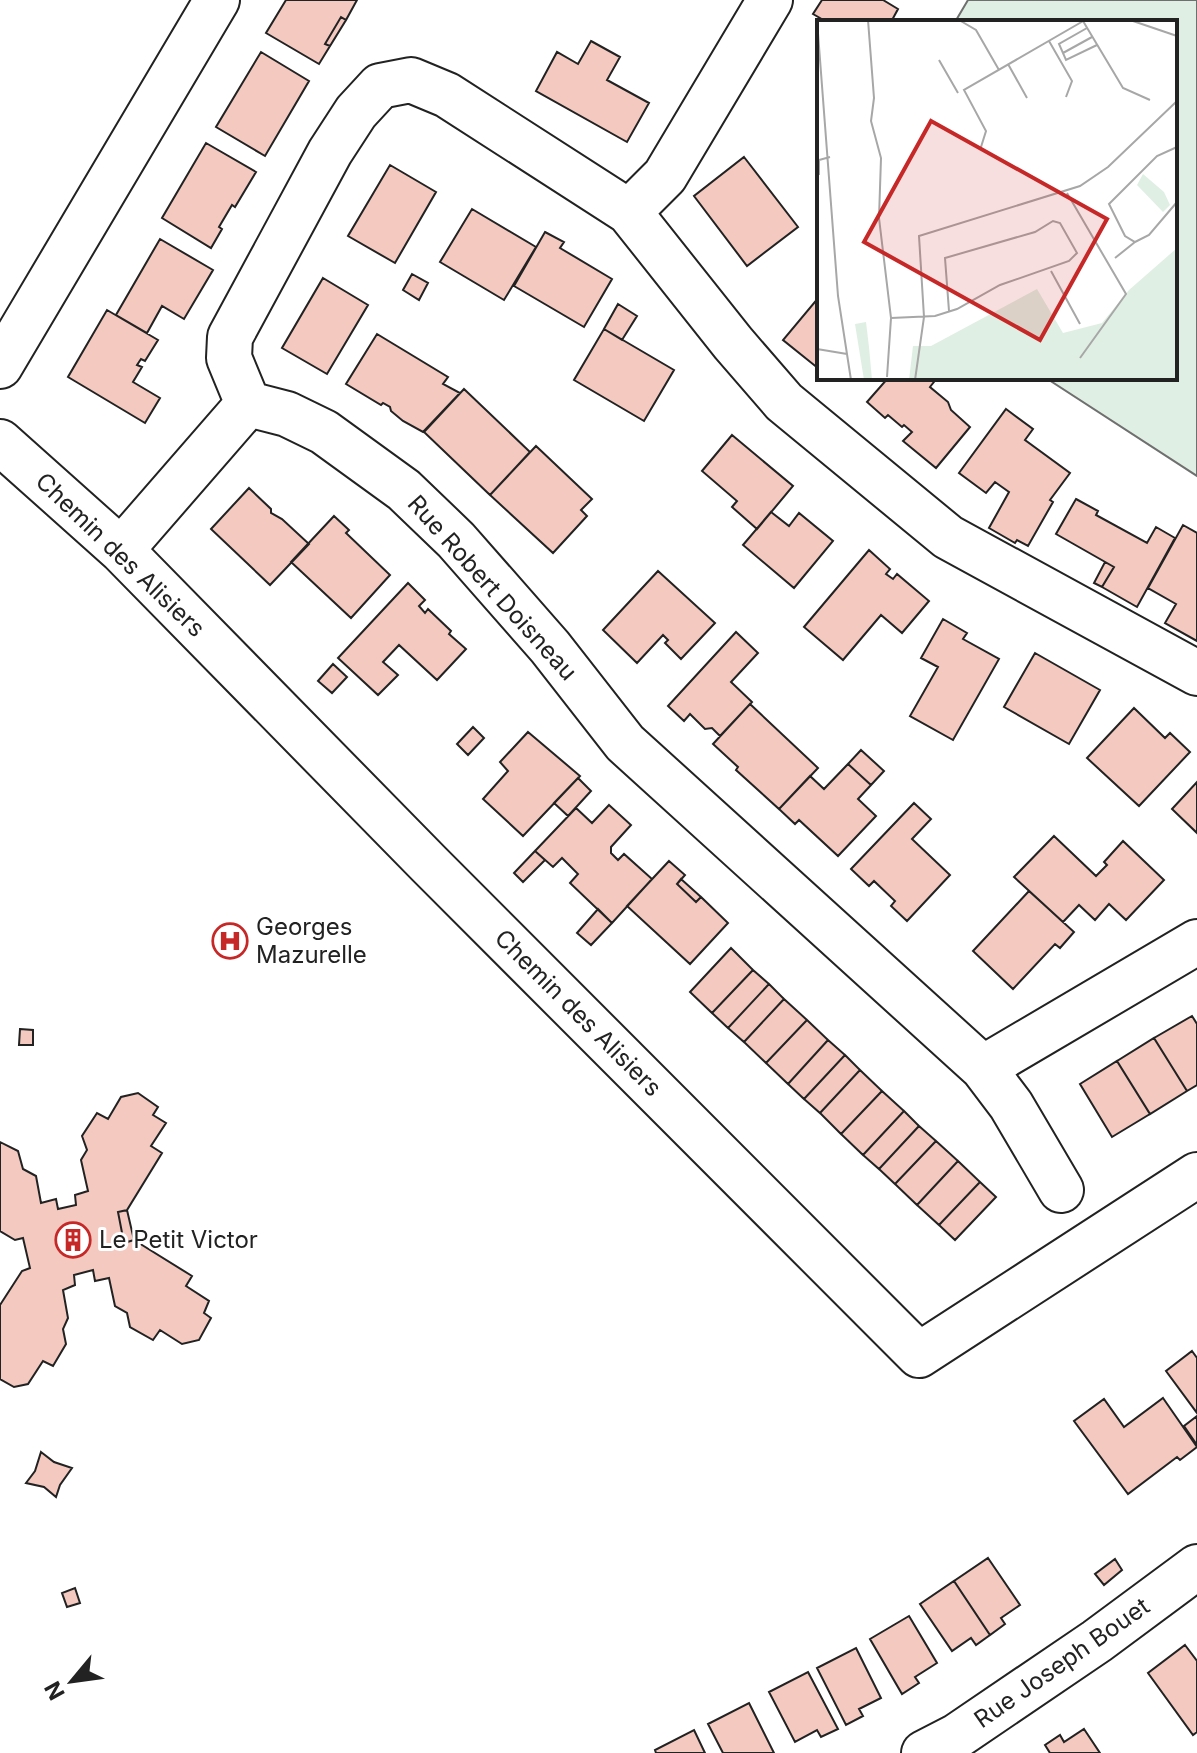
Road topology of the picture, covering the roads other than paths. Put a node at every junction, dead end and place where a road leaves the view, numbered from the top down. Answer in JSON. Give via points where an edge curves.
{"nodes":[{"id":1,"x":217,"y":0,"type":"edge"},
{"id":2,"x":770,"y":0,"type":"edge"},
{"id":3,"x":629,"y":212,"type":"junction"},
{"id":4,"x":0,"y":366,"type":"edge"},
{"id":5,"x":248,"y":404,"type":"junction"},
{"id":6,"x":0,"y":442,"type":"edge"},
{"id":7,"x":121,"y":550,"type":"junction"},
{"id":8,"x":1197,"y":673,"type":"edge"},
{"id":9,"x":1197,"y":942,"type":"edge"},
{"id":10,"x":983,"y":1068,"type":"junction"},
{"id":11,"x":1197,"y":1175,"type":"edge"},
{"id":12,"x":1061,"y":1190,"type":"dead end"},
{"id":13,"x":1197,"y":1567,"type":"edge"},
{"id":14,"x":924,"y":1753,"type":"edge"}],
"edges":[{"from":1,"to":4,"type":"street"},
{"from":2,"to":3,"type":"street","via":[[665,176]]},
{"from":3,"to":5,"type":"street","via":[[447,95],[411,80],[380,86],[330,152],[230,337],[229,358]]},
{"from":3,"to":8,"type":"street","via":[[784,402],[948,537]]},
{"from":5,"to":7,"type":"street"},
{"from":5,"to":10,"type":"street","name":"Rue Robert Doisneau","via":[[287,414],[324,432],[404,490],[456,540],[550,647],[625,743]]},
{"from":6,"to":7,"type":"street","name":"Chemin des Alisiers"},
{"from":7,"to":11,"type":"street","name":"Chemin des Alisiers","via":[[919,1355]]},
{"from":9,"to":10,"type":"street"},
{"from":10,"to":12,"type":"street","name":"Rue Robert Doisneau"},
{"from":13,"to":14,"type":"street","name":"Rue Joseph Bouet","via":[[1097,1641]]}]}
